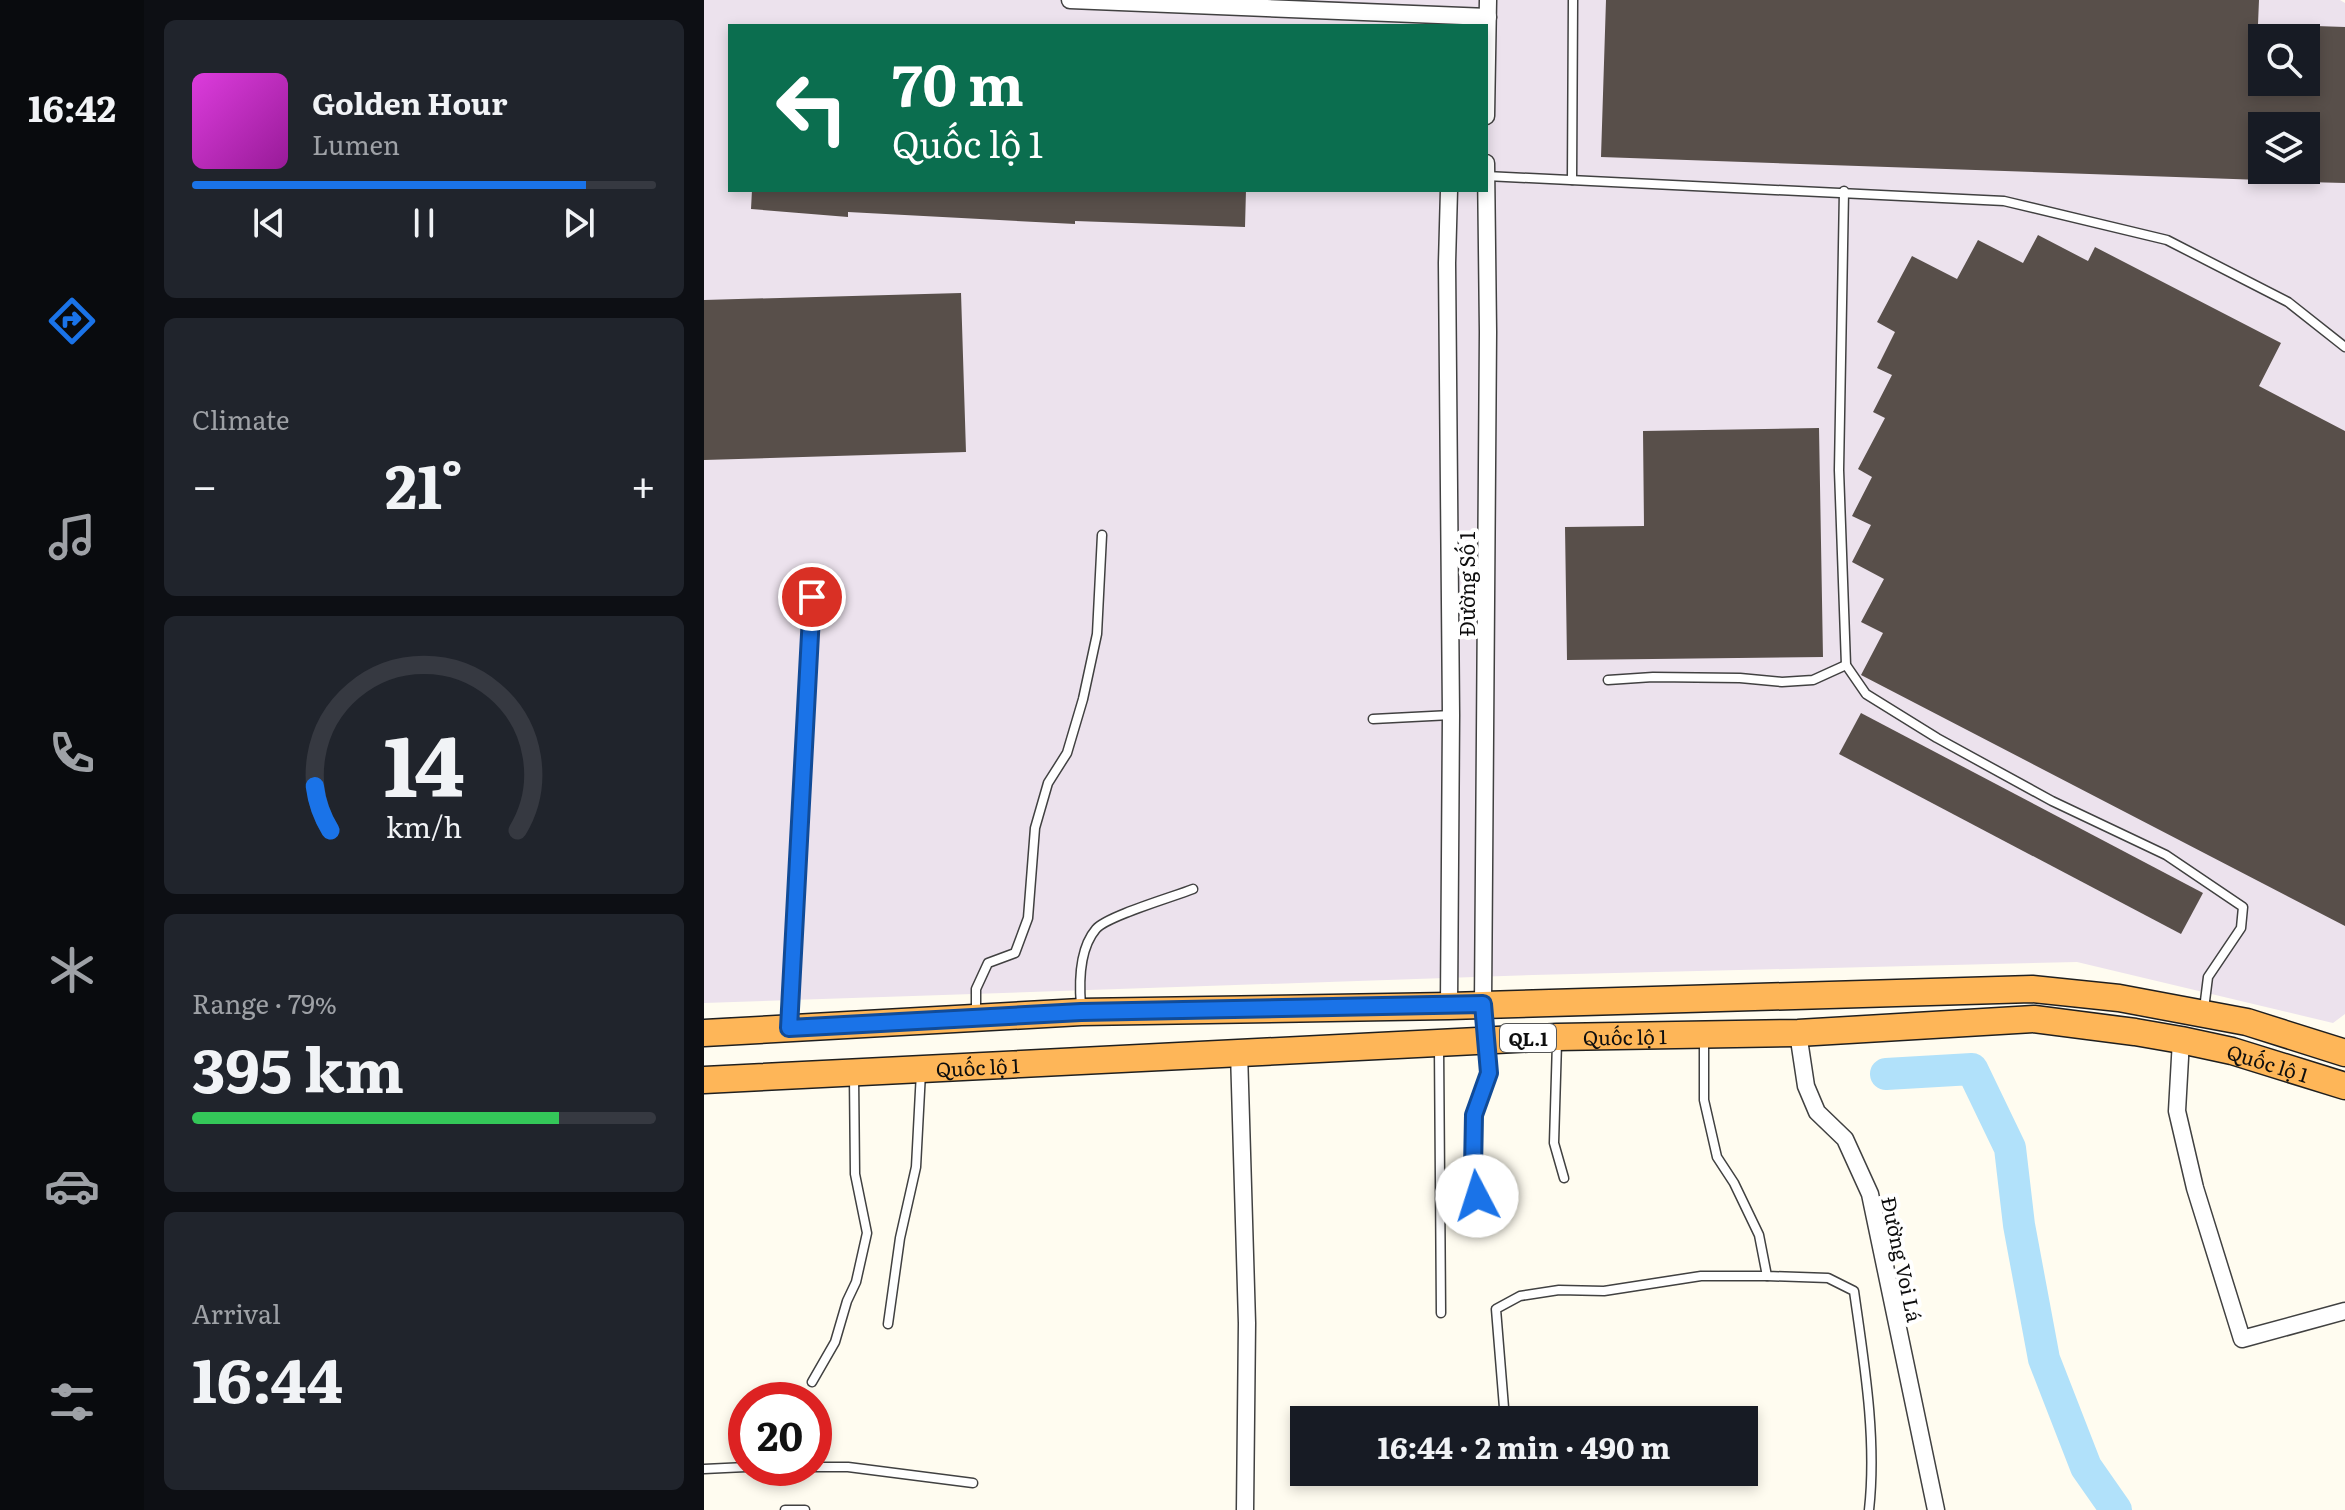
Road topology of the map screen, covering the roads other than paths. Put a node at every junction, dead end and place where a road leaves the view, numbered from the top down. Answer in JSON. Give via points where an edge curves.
{"nodes":[{"id":1,"x":1070,"y":0,"type":"edge"},
{"id":2,"x":1573,"y":0,"type":"edge"},
{"id":3,"x":1488,"y":8,"type":"edge"},
{"id":4,"x":1453,"y":14,"type":"edge"},
{"id":5,"x":1488,"y":176,"type":"edge"},
{"id":6,"x":1572,"y":180,"type":"junction"},
{"id":7,"x":1844,"y":191,"type":"junction"},
{"id":8,"x":1449,"y":192,"type":"edge"},
{"id":9,"x":1486,"y":192,"type":"edge"},
{"id":10,"x":2345,"y":347,"type":"edge"},
{"id":11,"x":1102,"y":535,"type":"dead end"},
{"id":12,"x":812,"y":597,"type":"dead end"},
{"id":13,"x":1846,"y":665,"type":"junction"},
{"id":14,"x":1608,"y":680,"type":"dead end"},
{"id":15,"x":1451,"y":715,"type":"junction"},
{"id":16,"x":1373,"y":719,"type":"dead end"},
{"id":17,"x":1193,"y":889,"type":"dead end"},
{"id":18,"x":1483,"y":1004,"type":"junction"},
{"id":19,"x":1449,"y":1006,"type":"junction"},
{"id":20,"x":1081,"y":1012,"type":"junction"},
{"id":21,"x":2204,"y":1013,"type":"junction"},
{"id":22,"x":976,"y":1018,"type":"junction"},
{"id":23,"x":789,"y":1028,"type":"junction"},
{"id":24,"x":704,"y":1033,"type":"edge"},
{"id":25,"x":1798,"y":1033,"type":"junction"},
{"id":26,"x":1704,"y":1034,"type":"junction"},
{"id":27,"x":1557,"y":1037,"type":"junction"},
{"id":28,"x":1485,"y":1040,"type":"junction"},
{"id":29,"x":2181,"y":1040,"type":"junction"},
{"id":30,"x":1445,"y":1042,"type":"junction"},
{"id":31,"x":1239,"y":1052,"type":"junction"},
{"id":32,"x":2345,"y":1053,"type":"edge"},
{"id":33,"x":921,"y":1068,"type":"junction"},
{"id":34,"x":854,"y":1071,"type":"junction"},
{"id":35,"x":704,"y":1080,"type":"edge"},
{"id":36,"x":2345,"y":1086,"type":"edge"},
{"id":37,"x":1564,"y":1178,"type":"dead end"},
{"id":38,"x":1477,"y":1196,"type":"dead end"},
{"id":39,"x":1767,"y":1276,"type":"junction"},
{"id":40,"x":2345,"y":1311,"type":"edge"},
{"id":41,"x":1441,"y":1313,"type":"dead end"},
{"id":42,"x":888,"y":1324,"type":"dead end"},
{"id":43,"x":812,"y":1382,"type":"dead end"},
{"id":44,"x":1504,"y":1406,"type":"edge"},
{"id":45,"x":832,"y":1467,"type":"edge"},
{"id":46,"x":728,"y":1468,"type":"edge"},
{"id":47,"x":704,"y":1469,"type":"edge"},
{"id":48,"x":973,"y":1483,"type":"dead end"},
{"id":49,"x":785,"y":1510,"type":"edge"},
{"id":50,"x":805,"y":1510,"type":"edge"},
{"id":51,"x":1245,"y":1510,"type":"edge"},
{"id":52,"x":1869,"y":1510,"type":"edge"},
{"id":53,"x":1936,"y":1510,"type":"edge"}],
"edges":[{"from":1,"to":4,"type":"street"},
{"from":2,"to":6,"type":"lane"},
{"from":3,"to":4,"type":"street"},
{"from":5,"to":6,"type":"lane"},
{"from":6,"to":7,"type":"lane"},
{"from":7,"to":10,"type":"lane","via":[[2004,201],[2167,240],[2288,302]]},
{"from":7,"to":13,"type":"lane","via":[[1839,470]]},
{"from":8,"to":15,"type":"street","name":"Đường Số 1"},
{"from":9,"to":18,"type":"street","name":"Đường Số 1"},
{"from":11,"to":22,"type":"lane","via":[[1097,634],[1067,753],[1048,783],[1035,828],[1028,918],[1015,953],[988,963],[976,989]]},
{"from":12,"to":23,"type":"lane"},
{"from":13,"to":14,"type":"lane","via":[[1813,680],[1782,682]]},
{"from":13,"to":21,"type":"lane","via":[[1866,694],[1925,730],[2052,801],[2166,855],[2243,907],[2241,928],[2208,977]]},
{"from":15,"to":16,"type":"lane"},
{"from":15,"to":19,"type":"street","name":"Đường Số 1"},
{"from":17,"to":20,"type":"lane","via":[[1115,916],[1096,929],[1081,961]]},
{"from":18,"to":19,"type":"highway","name":"Quốc lộ 1","number":"QL.1"},
{"from":18,"to":21,"type":"highway","name":"Quốc lộ 1","number":"QL.1","via":[[2032,989]]},
{"from":18,"to":28,"type":"highway"},
{"from":19,"to":20,"type":"highway","name":"Quốc lộ 1","number":"QL.1"},
{"from":19,"to":30,"type":"highway"},
{"from":20,"to":22,"type":"highway","name":"Quốc lộ 1","number":"QL.1"},
{"from":21,"to":32,"type":"highway","name":"Quốc lộ 1","number":"QL.1"},
{"from":22,"to":23,"type":"highway","name":"Quốc lộ 1","number":"QL.1"},
{"from":23,"to":24,"type":"highway","name":"Quốc lộ 1","number":"QL.1"},
{"from":25,"to":26,"type":"highway","name":"Quốc lộ 1","number":"QL.1"},
{"from":25,"to":29,"type":"highway","name":"Quốc lộ 1","number":"QL.1","via":[[2034,1019]]},
{"from":25,"to":53,"type":"street","name":"Đường Voi Lá","via":[[1806,1086],[1817,1112],[1845,1139],[1870,1194]]},
{"from":26,"to":27,"type":"highway","name":"Quốc lộ 1","number":"QL.1"},
{"from":26,"to":39,"type":"lane","via":[[1704,1100],[1717,1157],[1759,1235]]},
{"from":27,"to":28,"type":"highway","name":"Quốc lộ 1","number":"QL.1"},
{"from":27,"to":37,"type":"lane","via":[[1554,1143]]},
{"from":28,"to":30,"type":"highway","name":"Quốc lộ 1","number":"QL.1"},
{"from":28,"to":38,"type":"lane","via":[[1489,1073],[1474,1115]]},
{"from":29,"to":36,"type":"highway","name":"Quốc lộ 1","number":"QL.1"},
{"from":29,"to":40,"type":"street","via":[[2177,1111],[2242,1339]]},
{"from":30,"to":31,"type":"highway","name":"Quốc lộ 1","number":"QL.1"},
{"from":30,"to":41,"type":"lane"},
{"from":31,"to":33,"type":"highway","name":"Quốc lộ 1","number":"QL.1"},
{"from":31,"to":51,"type":"street","via":[[1247,1323]]},
{"from":33,"to":34,"type":"highway","name":"Quốc lộ 1","number":"QL.1"},
{"from":33,"to":42,"type":"lane","via":[[916,1167]]},
{"from":34,"to":35,"type":"highway","name":"Quốc lộ 1","number":"QL.1"},
{"from":34,"to":43,"type":"lane","via":[[855,1174],[867,1233],[835,1342]]},
{"from":39,"to":44,"type":"lane","via":[[1701,1276],[1604,1291],[1520,1296],[1496,1309]]},
{"from":39,"to":52,"type":"lane","via":[[1828,1278],[1854,1291],[1872,1477]]},
{"from":45,"to":48,"type":"lane"},
{"from":46,"to":47,"type":"lane"},
{"from":49,"to":50,"type":"lane"}]}
